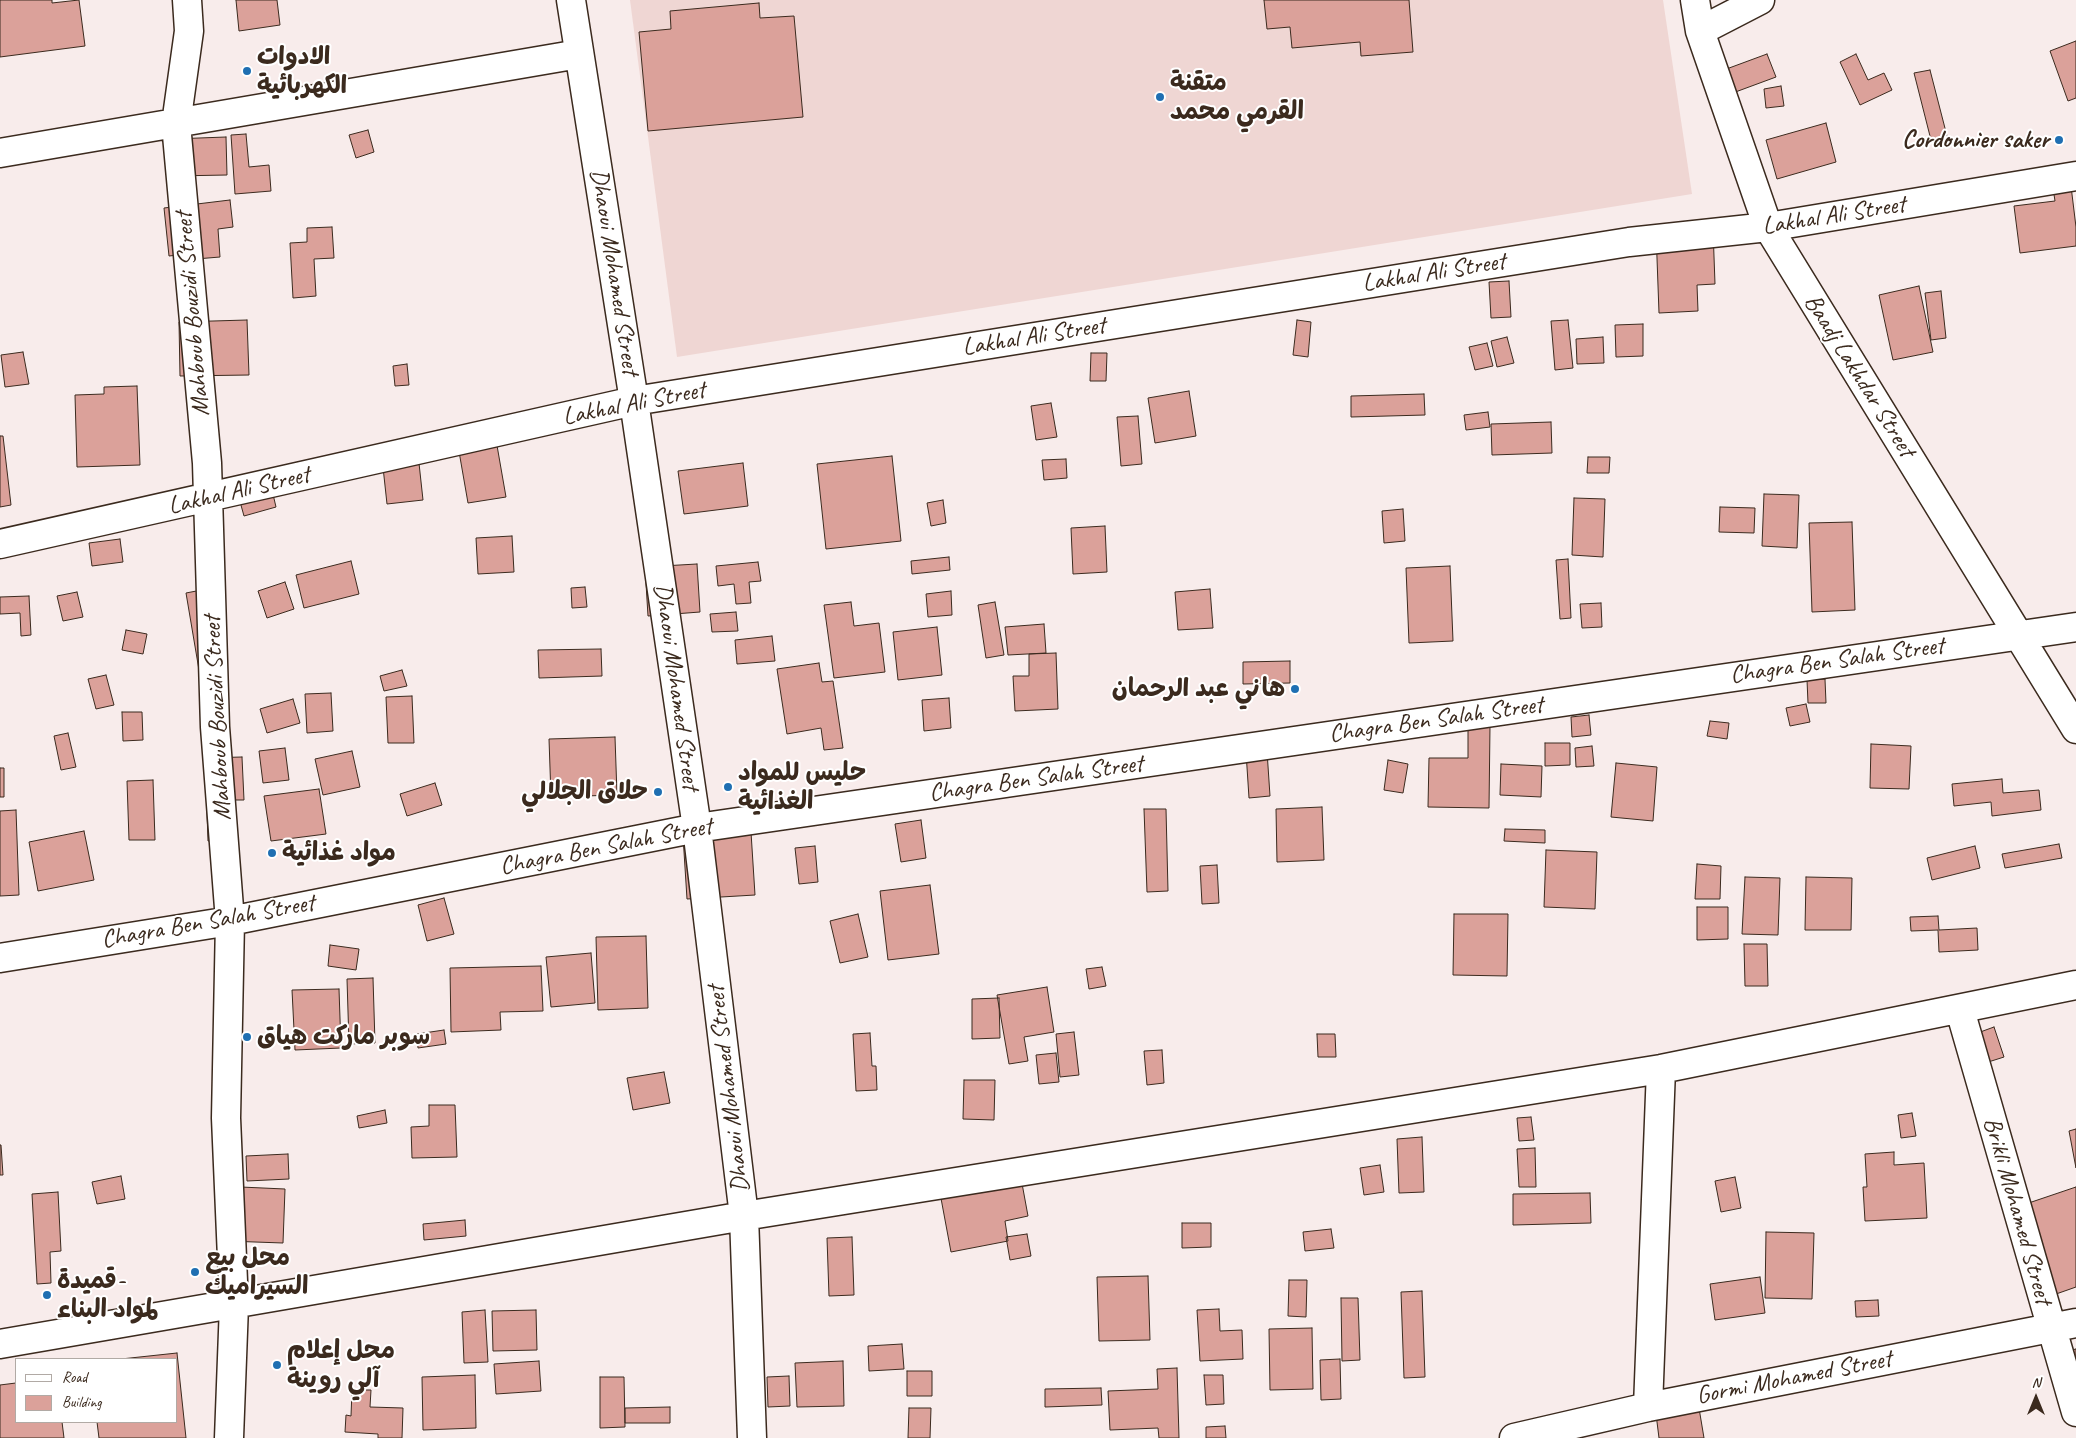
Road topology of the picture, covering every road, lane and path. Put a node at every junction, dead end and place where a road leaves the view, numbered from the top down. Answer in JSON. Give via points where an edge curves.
{"nodes":[{"id":1,"x":187,"y":0,"type":"edge"},
{"id":2,"x":571,"y":0,"type":"edge"},
{"id":3,"x":1695,"y":0,"type":"edge"},
{"id":4,"x":1760,"y":0,"type":"edge"},
{"id":5,"x":1700,"y":31,"type":"junction"},
{"id":6,"x":579,"y":54,"type":"junction"},
{"id":7,"x":176,"y":124,"type":"junction"},
{"id":8,"x":0,"y":152,"type":"edge"},
{"id":9,"x":2076,"y":176,"type":"edge"},
{"id":10,"x":1768,"y":227,"type":"junction"},
{"id":11,"x":634,"y":401,"type":"junction"},
{"id":12,"x":209,"y":498,"type":"junction"},
{"id":13,"x":0,"y":544,"type":"edge"},
{"id":14,"x":2076,"y":626,"type":"edge"},
{"id":15,"x":2018,"y":634,"type":"junction"},
{"id":16,"x":2076,"y":729,"type":"edge"},
{"id":17,"x":697,"y":828,"type":"junction"},
{"id":18,"x":230,"y":921,"type":"junction"},
{"id":19,"x":0,"y":958,"type":"edge"},
{"id":20,"x":2076,"y":985,"type":"edge"},
{"id":21,"x":1960,"y":1010,"type":"junction"},
{"id":22,"x":1661,"y":1069,"type":"junction"},
{"id":23,"x":744,"y":1216,"type":"junction"},
{"id":24,"x":234,"y":1305,"type":"junction"},
{"id":25,"x":2063,"y":1325,"type":"edge"},
{"id":26,"x":0,"y":1344,"type":"edge"},
{"id":27,"x":1648,"y":1406,"type":"junction"},
{"id":28,"x":2076,"y":1412,"type":"edge"},
{"id":29,"x":229,"y":1438,"type":"edge"},
{"id":30,"x":752,"y":1438,"type":"edge"},
{"id":31,"x":1514,"y":1438,"type":"edge"}],
"edges":[{"from":1,"to":7,"type":"street","name":"Mahboub Bouzidi Street","via":[[189,31]]},
{"from":2,"to":6,"type":"street","name":"Dhaoui Mohamed Street"},
{"from":3,"to":5,"type":"street","name":"Baadj Lakhdar Street"},
{"from":4,"to":5,"type":"street"},
{"from":5,"to":10,"type":"street","name":"Baadj Lakhdar Street"},
{"from":6,"to":7,"type":"street"},
{"from":6,"to":11,"type":"street","name":"Dhaoui Mohamed Street"},
{"from":7,"to":8,"type":"street"},
{"from":7,"to":12,"type":"street","name":"Mahboub Bouzidi Street"},
{"from":9,"to":10,"type":"street","name":"Lakhal Ali Street"},
{"from":10,"to":11,"type":"street","name":"Lakhal Ali Street","via":[[1619,244]]},
{"from":10,"to":15,"type":"street","name":"Baadj Lakhdar Street"},
{"from":11,"to":12,"type":"street","name":"Lakhal Ali Street"},
{"from":11,"to":17,"type":"street","name":"Dhaoui Mohamed Street"},
{"from":12,"to":13,"type":"street","name":"Lakhal Ali Street"},
{"from":12,"to":18,"type":"street","name":"Mahboub Bouzidi Street","via":[[215,727]]},
{"from":14,"to":15,"type":"street","name":"Chagra Ben Salah Street"},
{"from":15,"to":16,"type":"street","name":"Baadj Lakhdar Street"},
{"from":15,"to":17,"type":"street","name":"Chagra Ben Salah Street"},
{"from":17,"to":18,"type":"street","name":"Chagra Ben Salah Street"},
{"from":17,"to":23,"type":"street","name":"Dhaoui Mohamed Street"},
{"from":18,"to":19,"type":"street","name":"Chagra Ben Salah Street"},
{"from":18,"to":24,"type":"street","name":"Mahboub Bouzidi Street","via":[[226,1118]]},
{"from":20,"to":21,"type":"street"},
{"from":21,"to":22,"type":"street"},
{"from":21,"to":25,"type":"street","name":"Brikli Mohamed Street"},
{"from":22,"to":23,"type":"street"},
{"from":22,"to":27,"type":"street"},
{"from":23,"to":24,"type":"street"},
{"from":23,"to":30,"type":"street","name":"Dhaoui Mohamed Street"},
{"from":24,"to":26,"type":"street"},
{"from":24,"to":29,"type":"street","name":"Mahboub Bouzidi Street"},
{"from":25,"to":27,"type":"street","name":"Gormi Mohamed Street"},
{"from":25,"to":28,"type":"street","name":"Brikli Mohamed Street"},
{"from":27,"to":31,"type":"street","name":"Gormi Mohamed Street"}]}
